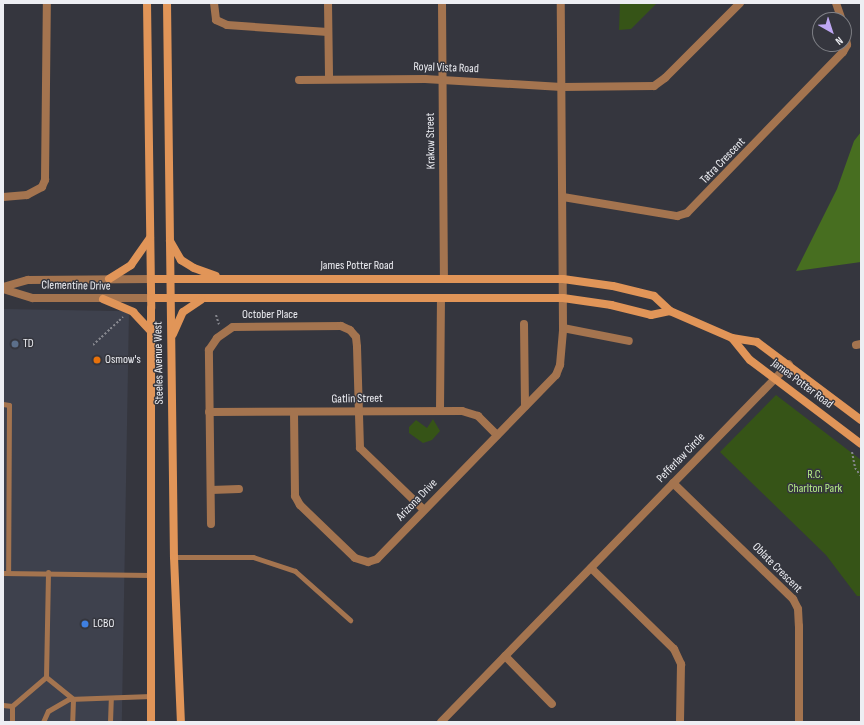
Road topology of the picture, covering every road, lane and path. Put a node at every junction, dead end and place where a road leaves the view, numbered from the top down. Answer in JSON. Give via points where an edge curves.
{"nodes":[{"id":1,"x":47,"y":3,"type":"edge"},
{"id":2,"x":147,"y":3,"type":"edge"},
{"id":3,"x":167,"y":3,"type":"edge"},
{"id":4,"x":214,"y":3,"type":"edge"},
{"id":5,"x":328,"y":3,"type":"edge"},
{"id":6,"x":442,"y":3,"type":"edge"},
{"id":7,"x":561,"y":3,"type":"edge"},
{"id":8,"x":740,"y":3,"type":"edge"},
{"id":9,"x":328,"y":32,"type":"junction"},
{"id":10,"x":843,"y":52,"type":"edge"},
{"id":11,"x":328,"y":79,"type":"junction"},
{"id":12,"x":299,"y":80,"type":"dead end"},
{"id":13,"x":442,"y":80,"type":"junction"},
{"id":14,"x":562,"y":87,"type":"junction"},
{"id":15,"x":3,"y":197,"type":"edge"},
{"id":16,"x":563,"y":197,"type":"junction"},
{"id":17,"x":169,"y":233,"type":"junction"},
{"id":18,"x":150,"y":238,"type":"junction"},
{"id":19,"x":220,"y":278,"type":"junction"},
{"id":20,"x":109,"y":279,"type":"junction"},
{"id":21,"x":151,"y":279,"type":"junction"},
{"id":22,"x":170,"y":279,"type":"junction"},
{"id":23,"x":444,"y":279,"type":"junction"},
{"id":24,"x":563,"y":279,"type":"junction"},
{"id":25,"x":3,"y":288,"type":"edge"},
{"id":26,"x":151,"y":298,"type":"junction"},
{"id":27,"x":213,"y":298,"type":"junction"},
{"id":28,"x":441,"y":298,"type":"junction"},
{"id":29,"x":563,"y":298,"type":"junction"},
{"id":30,"x":103,"y":299,"type":"junction"},
{"id":31,"x":170,"y":299,"type":"junction"},
{"id":32,"x":670,"y":311,"type":"junction"},
{"id":33,"x":126,"y":314,"type":"dead end"},
{"id":34,"x":216,"y":315,"type":"dead end"},
{"id":35,"x":524,"y":324,"type":"dead end"},
{"id":36,"x":220,"y":326,"type":"dead end"},
{"id":37,"x":563,"y":328,"type":"junction"},
{"id":38,"x":151,"y":331,"type":"junction"},
{"id":39,"x":732,"y":338,"type":"junction"},
{"id":40,"x":629,"y":341,"type":"dead end"},
{"id":41,"x":93,"y":345,"type":"dead end"},
{"id":42,"x":170,"y":348,"type":"junction"},
{"id":43,"x":789,"y":364,"type":"junction"},
{"id":44,"x":776,"y":378,"type":"junction"},
{"id":45,"x":3,"y":404,"type":"edge"},
{"id":46,"x":526,"y":406,"type":"junction"},
{"id":47,"x":440,"y":410,"type":"junction"},
{"id":48,"x":357,"y":411,"type":"junction"},
{"id":49,"x":209,"y":412,"type":"junction"},
{"id":50,"x":294,"y":412,"type":"junction"},
{"id":51,"x":861,"y":420,"type":"edge"},
{"id":52,"x":497,"y":435,"type":"junction"},
{"id":53,"x":861,"y":444,"type":"edge"},
{"id":54,"x":852,"y":452,"type":"dead end"},
{"id":55,"x":861,"y":476,"type":"edge"},
{"id":56,"x":673,"y":483,"type":"junction"},
{"id":57,"x":239,"y":489,"type":"dead end"},
{"id":58,"x":211,"y":490,"type":"junction"},
{"id":59,"x":424,"y":510,"type":"junction"},
{"id":60,"x":211,"y":524,"type":"dead end"},
{"id":61,"x":174,"y":558,"type":"junction"},
{"id":62,"x":591,"y":568,"type":"junction"},
{"id":63,"x":48,"y":572,"type":"junction"},
{"id":64,"x":5,"y":573,"type":"edge"},
{"id":65,"x":150,"y":576,"type":"junction"},
{"id":66,"x":350,"y":620,"type":"dead end"},
{"id":67,"x":505,"y":656,"type":"junction"},
{"id":68,"x":46,"y":677,"type":"junction"},
{"id":69,"x":151,"y":696,"type":"junction"},
{"id":70,"x":111,"y":698,"type":"junction"},
{"id":71,"x":73,"y":699,"type":"junction"},
{"id":72,"x":552,"y":704,"type":"dead end"},
{"id":73,"x":3,"y":705,"type":"edge"},
{"id":74,"x":12,"y":706,"type":"junction"},
{"id":75,"x":12,"y":722,"type":"edge"},
{"id":76,"x":42,"y":722,"type":"edge"},
{"id":77,"x":72,"y":722,"type":"edge"},
{"id":78,"x":110,"y":722,"type":"edge"},
{"id":79,"x":151,"y":722,"type":"edge"},
{"id":80,"x":181,"y":722,"type":"edge"},
{"id":81,"x":442,"y":722,"type":"edge"},
{"id":82,"x":680,"y":722,"type":"edge"},
{"id":83,"x":799,"y":722,"type":"edge"}],
"edges":[{"from":1,"to":15,"type":"street","via":[[45,180],[42,187],[27,195]]},
{"from":2,"to":18,"type":"main road","name":"Steeles Avenue West"},
{"from":3,"to":17,"type":"main road","name":"Steeles Avenue West"},
{"from":4,"to":9,"type":"street","via":[[216,20],[227,26]]},
{"from":5,"to":9,"type":"street"},
{"from":6,"to":13,"type":"street","name":"Krakow Street"},
{"from":7,"to":14,"type":"street"},
{"from":8,"to":14,"type":"street","via":[[654,86]]},
{"from":9,"to":11,"type":"street"},
{"from":10,"to":16,"type":"street","name":"Tatra Crescent","via":[[687,213],[677,216]]},
{"from":11,"to":12,"type":"street","name":"Royal Vista Road"},
{"from":11,"to":13,"type":"street","name":"Royal Vista Road"},
{"from":13,"to":14,"type":"street","name":"Royal Vista Road"},
{"from":13,"to":23,"type":"street","name":"Krakow Street"},
{"from":14,"to":16,"type":"street"},
{"from":16,"to":24,"type":"street"},
{"from":17,"to":19,"type":"main road","via":[[175,252],[181,260]]},
{"from":17,"to":22,"type":"main road","name":"Steeles Avenue West"},
{"from":18,"to":20,"type":"main road","via":[[131,265]]},
{"from":18,"to":21,"type":"main road","name":"Steeles Avenue West"},
{"from":19,"to":22,"type":"main road","name":"James Potter Road"},
{"from":19,"to":23,"type":"main road","name":"James Potter Road"},
{"from":20,"to":21,"type":"street","name":"Clementine Drive"},
{"from":20,"to":25,"type":"street","name":"Clementine Drive","via":[[28,280]]},
{"from":21,"to":22,"type":"main road","name":"James Potter Road"},
{"from":21,"to":26,"type":"main road","name":"Steeles Avenue West"},
{"from":22,"to":31,"type":"main road","name":"Steeles Avenue West"},
{"from":23,"to":24,"type":"main road","name":"James Potter Road"},
{"from":24,"to":29,"type":"street"},
{"from":24,"to":32,"type":"main road","name":"James Potter Road","via":[[649,294]]},
{"from":25,"to":30,"type":"street","name":"Clementine Drive","via":[[33,298]]},
{"from":26,"to":30,"type":"street","name":"Clementine Drive"},
{"from":26,"to":31,"type":"main road"},
{"from":26,"to":38,"type":"main road","name":"Steeles Avenue West"},
{"from":27,"to":28,"type":"main road"},
{"from":27,"to":31,"type":"main road"},
{"from":27,"to":42,"type":"main road","via":[[197,301],[183,312],[176,322]]},
{"from":28,"to":29,"type":"main road"},
{"from":28,"to":47,"type":"street"},
{"from":29,"to":32,"type":"main road","via":[[611,305],[651,315]]},
{"from":29,"to":37,"type":"street","name":"Arizona Drive"},
{"from":30,"to":38,"type":"main road","via":[[133,312]]},
{"from":31,"to":42,"type":"main road","name":"Steeles Avenue West"},
{"from":32,"to":39,"type":"main road","name":"James Potter Road"},
{"from":33,"to":41,"type":"path"},
{"from":34,"to":36,"type":"path"},
{"from":35,"to":46,"type":"street"},
{"from":37,"to":40,"type":"street"},
{"from":37,"to":46,"type":"street","name":"Arizona Drive","via":[[560,365],[556,375]]},
{"from":38,"to":65,"type":"main road","name":"Steeles Avenue West"},
{"from":39,"to":43,"type":"main road","name":"James Potter Road","via":[[757,342]]},
{"from":39,"to":44,"type":"main road","name":"James Potter Road","via":[[750,360]]},
{"from":42,"to":61,"type":"main road","name":"Steeles Avenue West"},
{"from":43,"to":44,"type":"street","name":"Pefferlaw Circle"},
{"from":43,"to":51,"type":"main road","name":"James Potter Road"},
{"from":44,"to":53,"type":"main road","name":"James Potter Road"},
{"from":44,"to":56,"type":"street","name":"Pefferlaw Circle"},
{"from":45,"to":64,"type":"lane","via":[[9,404]]},
{"from":46,"to":52,"type":"street","name":"Arizona Drive"},
{"from":47,"to":48,"type":"street","name":"Gatlin Street"},
{"from":47,"to":52,"type":"street","name":"Gatlin Street","via":[[471,412]]},
{"from":48,"to":49,"type":"street","name":"October Place","via":[[356,337],[350,330],[333,326],[233,327],[223,331],[209,350]]},
{"from":48,"to":50,"type":"street","name":"Gatlin Street"},
{"from":48,"to":59,"type":"street","name":"October Place","via":[[360,448]]},
{"from":49,"to":50,"type":"street","name":"Gatlin Street"},
{"from":49,"to":58,"type":"street","name":"October Place"},
{"from":50,"to":59,"type":"street","name":"Arizona Drive","via":[[295,496],[300,505],[355,558],[368,562],[377,559]]},
{"from":52,"to":59,"type":"street","name":"Arizona Drive"},
{"from":54,"to":55,"type":"path","via":[[855,468]]},
{"from":56,"to":62,"type":"street","name":"Pefferlaw Circle"},
{"from":56,"to":83,"type":"street","name":"Oblate Crescent","via":[[793,599],[798,609],[799,626]]},
{"from":57,"to":58,"type":"street"},
{"from":58,"to":60,"type":"street","name":"October Place"},
{"from":61,"to":66,"type":"lane","via":[[253,557],[295,571]]},
{"from":61,"to":80,"type":"main road","name":"Steeles Avenue West"},
{"from":62,"to":67,"type":"street","name":"Pefferlaw Circle"},
{"from":62,"to":82,"type":"street","via":[[674,649],[681,664]]},
{"from":63,"to":64,"type":"lane"},
{"from":63,"to":65,"type":"lane"},
{"from":63,"to":68,"type":"lane"},
{"from":65,"to":69,"type":"main road","name":"Steeles Avenue West"},
{"from":67,"to":72,"type":"street"},
{"from":67,"to":81,"type":"street","name":"Pefferlaw Circle"},
{"from":68,"to":71,"type":"lane"},
{"from":68,"to":74,"type":"lane"},
{"from":69,"to":70,"type":"lane"},
{"from":69,"to":79,"type":"main road","name":"Steeles Avenue West"},
{"from":70,"to":71,"type":"lane"},
{"from":70,"to":78,"type":"lane"},
{"from":71,"to":76,"type":"lane","via":[[53,707]]},
{"from":71,"to":77,"type":"lane"},
{"from":73,"to":74,"type":"lane"},
{"from":74,"to":75,"type":"lane"}]}
